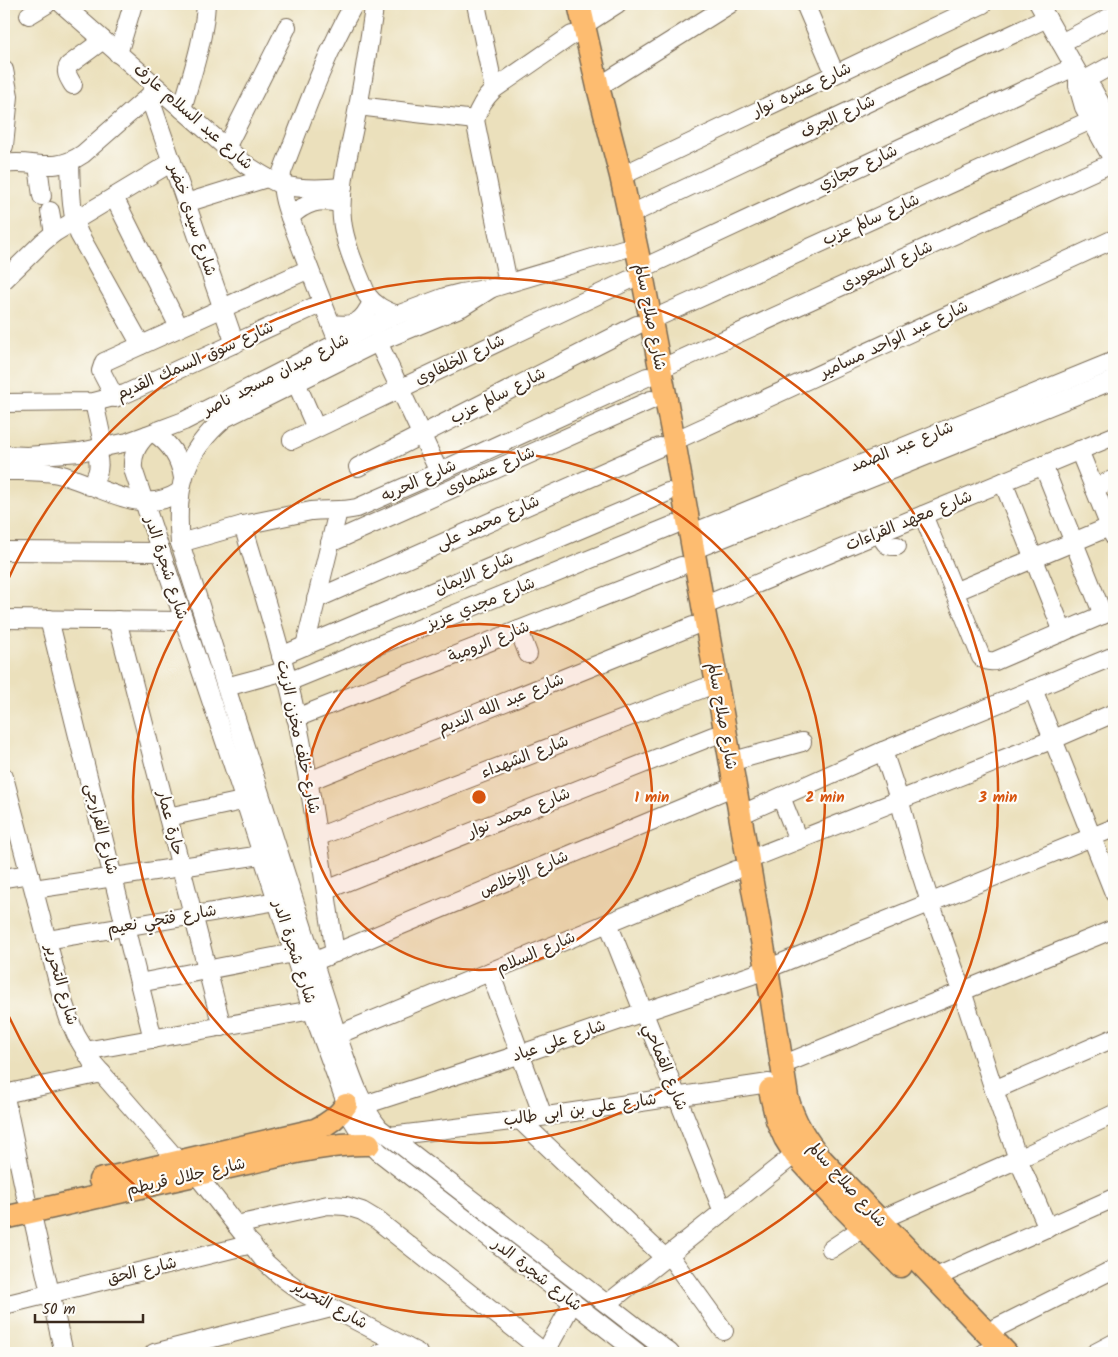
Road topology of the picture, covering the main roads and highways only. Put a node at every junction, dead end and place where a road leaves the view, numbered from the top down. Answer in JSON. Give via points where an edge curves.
{"nodes":[{"id":1,"x":565,"y":4,"type":"edge"},
{"id":2,"x":579,"y":21,"type":"edge"},
{"id":3,"x":635,"y":274,"type":"junction"},
{"id":4,"x":653,"y":373,"type":"junction"},
{"id":5,"x":667,"y":444,"type":"junction"},
{"id":6,"x":685,"y":544,"type":"junction"},
{"id":7,"x":729,"y":789,"type":"junction"},
{"id":8,"x":742,"y":865,"type":"junction"},
{"id":9,"x":760,"y":972,"type":"junction"},
{"id":10,"x":355,"y":1105,"type":"road end"},
{"id":11,"x":380,"y":1140,"type":"road end"},
{"id":12,"x":304,"y":1142,"type":"junction"},
{"id":13,"x":849,"y":1200,"type":"junction"},
{"id":14,"x":4,"y":1202,"type":"edge"},
{"id":15,"x":28,"y":1204,"type":"junction"},
{"id":16,"x":4,"y":1218,"type":"edge"},
{"id":17,"x":872,"y":1224,"type":"junction"},
{"id":18,"x":985,"y":1348,"type":"edge"},
{"id":19,"x":1006,"y":1353,"type":"edge"}],
"edges":[{"from":1,"to":2,"type":"main road","name":"شارع صلاح سالم"},
{"from":2,"to":3,"type":"main road","name":"شارع صلاح سالم","via":[[621,176]]},
{"from":2,"to":3,"type":"main road","name":"شارع صلاح سالم","via":[[623,249]]},
{"from":3,"to":4,"type":"main road","name":"شارع صلاح سالم"},
{"from":4,"to":5,"type":"main road","name":"شارع صلاح سالم"},
{"from":4,"to":5,"type":"main road","name":"شارع صلاح سالم","via":[[651,400]]},
{"from":5,"to":6,"type":"main road","name":"شارع صلاح سالم"},
{"from":5,"to":6,"type":"main road","name":"شارع صلاح سالم","via":[[668,492]]},
{"from":6,"to":7,"type":"main road","name":"شارع صلاح سالم","via":[[693,626],[704,688],[713,736]]},
{"from":6,"to":7,"type":"main road","name":"شارع صلاح سالم","via":[[703,606],[730,762]]},
{"from":7,"to":8,"type":"main road","name":"شارع صلاح سالم"},
{"from":7,"to":8,"type":"main road","name":"شارع صلاح سالم","via":[[740,816]]},
{"from":8,"to":9,"type":"main road","name":"شارع صلاح سالم"},
{"from":9,"to":13,"type":"main road","name":"شارع صلاح سالم","via":[[792,1113],[807,1142]]},
{"from":9,"to":13,"type":"main road","name":"شارع صلاح سالم","via":[[769,1083],[785,1138],[795,1154]]},
{"from":10,"to":12,"type":"main road","name":"شارع جلال قريطم","via":[[315,1130]]},
{"from":11,"to":12,"type":"main road","name":"شارع جلال قريطم","via":[[338,1144]]},
{"from":12,"to":15,"type":"main road","name":"شارع جلال قريطم"},
{"from":13,"to":17,"type":"main road","name":"شارع صلاح سالم"},
{"from":14,"to":15,"type":"main road","name":"شارع جلال قريطم"},
{"from":15,"to":16,"type":"main road","name":"شارع جلال قريطم"},
{"from":17,"to":18,"type":"main road","name":"شارع صلاح سالم"},
{"from":17,"to":18,"type":"main road","name":"شارع صلاح سالم","via":[[934,1278]]},
{"from":18,"to":19,"type":"main road","name":"شارع صلاح سالم"}]}
